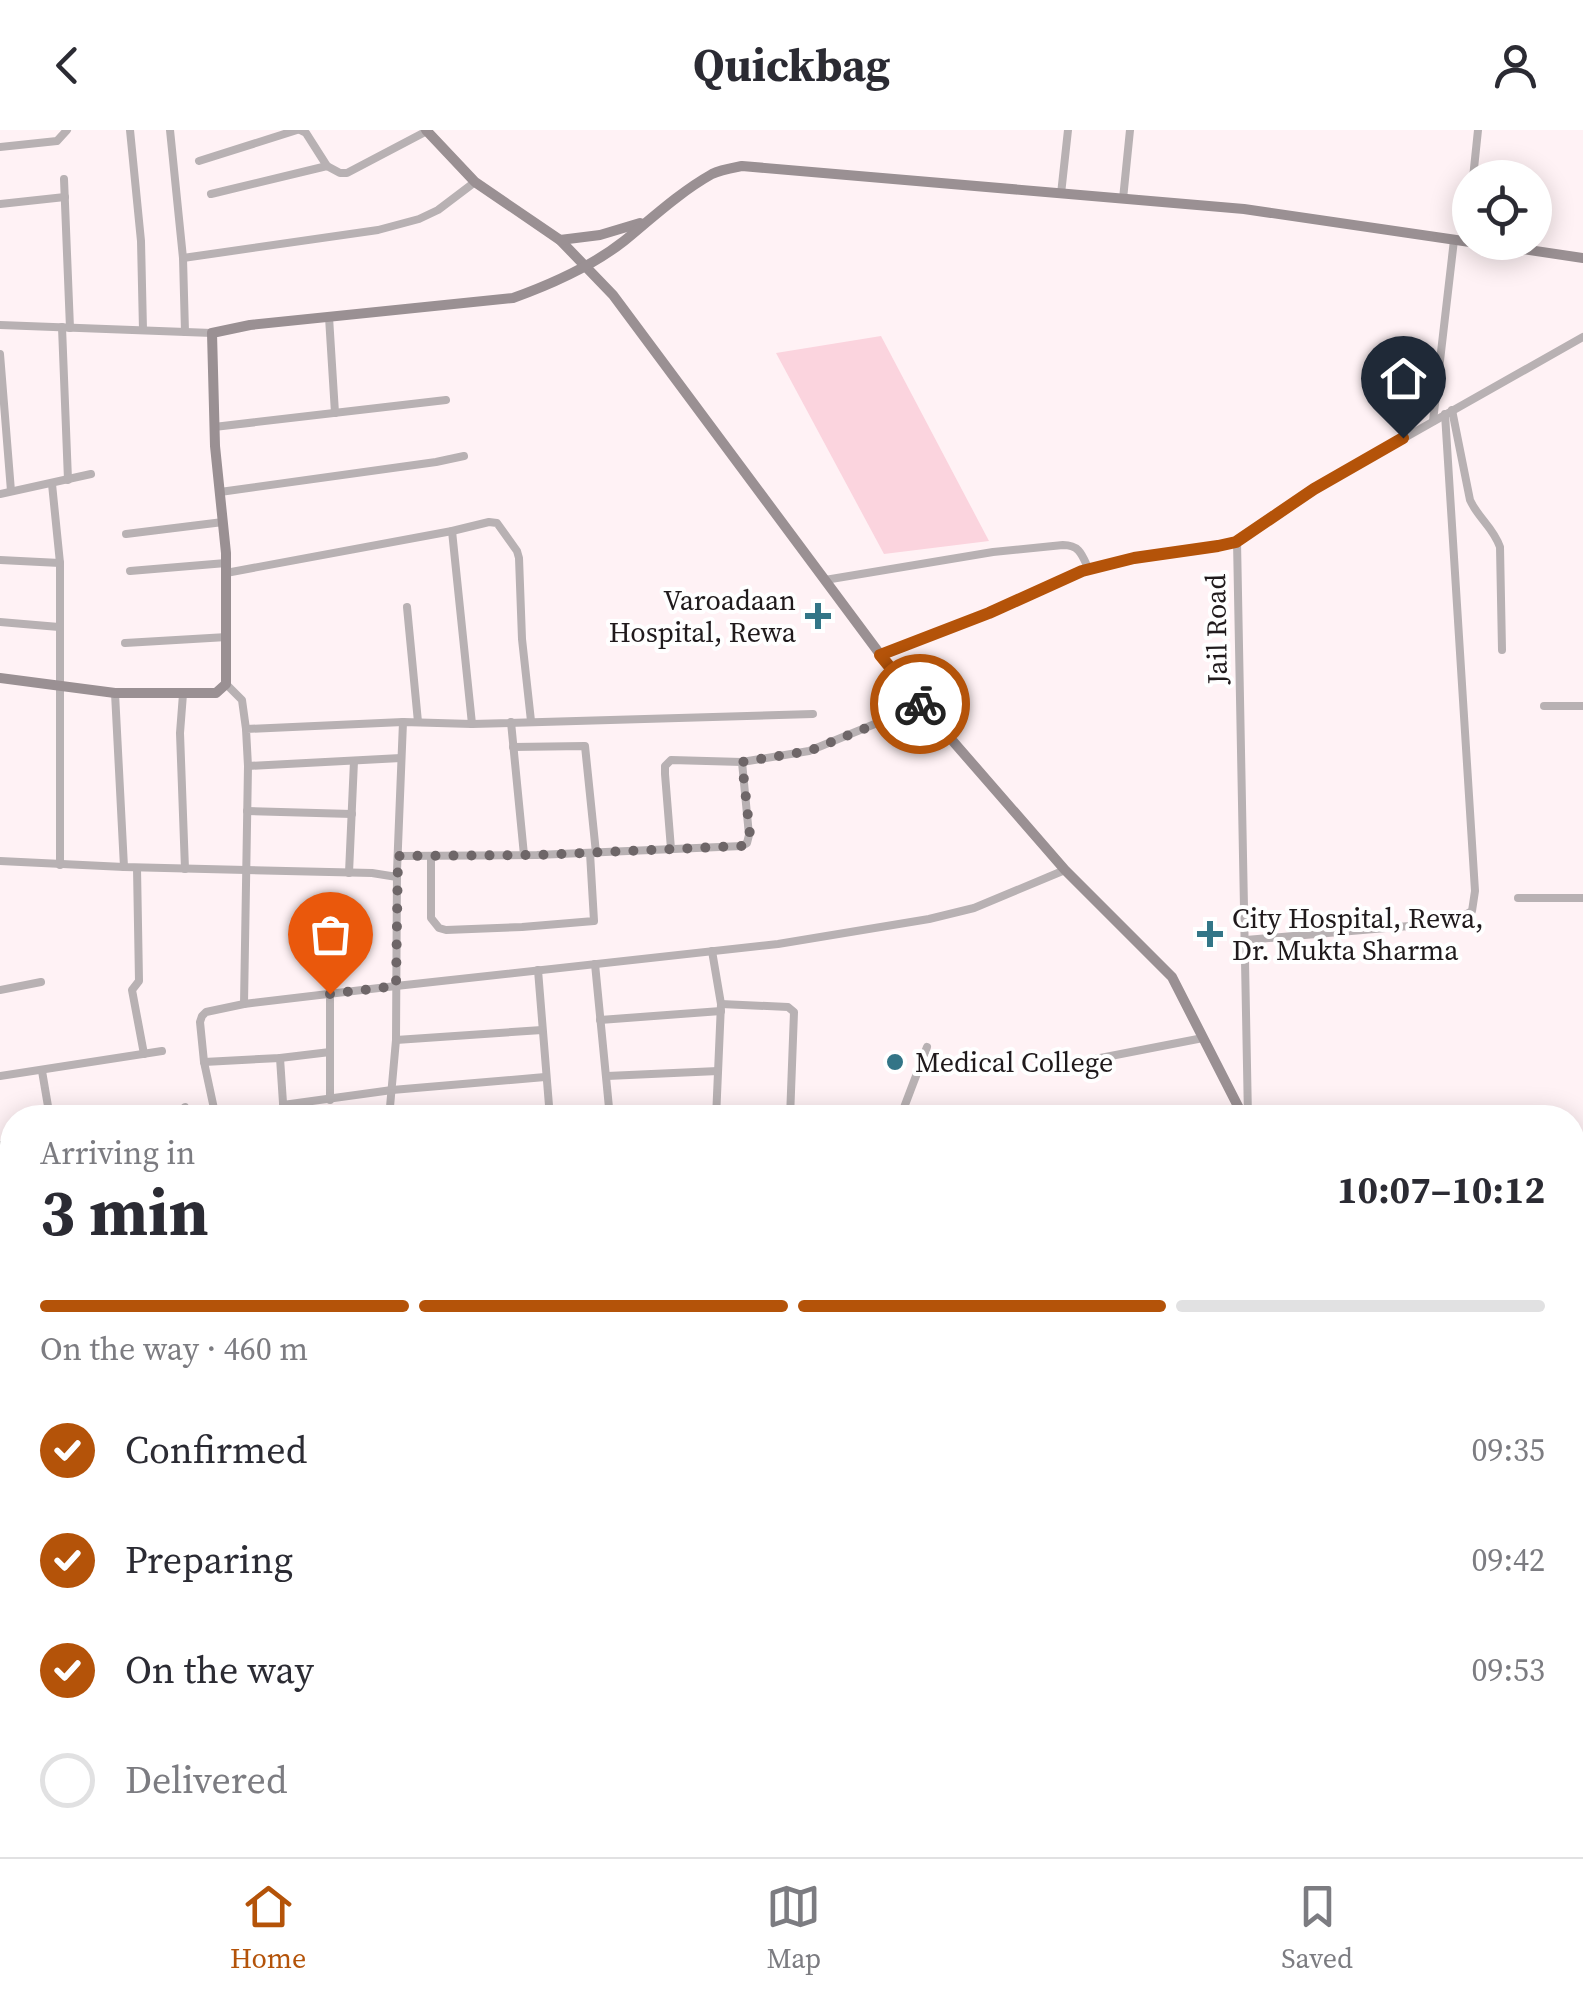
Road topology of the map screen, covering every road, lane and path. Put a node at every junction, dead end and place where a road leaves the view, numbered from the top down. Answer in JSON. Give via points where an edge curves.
{"nodes":[{"id":1,"x":67,"y":130,"type":"edge"},
{"id":2,"x":130,"y":130,"type":"edge"},
{"id":3,"x":170,"y":130,"type":"edge"},
{"id":4,"x":298,"y":130,"type":"edge"},
{"id":5,"x":1068,"y":130,"type":"edge"},
{"id":6,"x":1130,"y":130,"type":"edge"},
{"id":7,"x":1478,"y":130,"type":"edge"},
{"id":8,"x":427,"y":131,"type":"edge"},
{"id":9,"x":0,"y":146,"type":"edge"},
{"id":10,"x":1475,"y":160,"type":"edge"},
{"id":11,"x":199,"y":161,"type":"dead end"},
{"id":12,"x":327,"y":166,"type":"junction"},
{"id":13,"x":64,"y":179,"type":"dead end"},
{"id":14,"x":476,"y":182,"type":"junction"},
{"id":15,"x":211,"y":194,"type":"dead end"},
{"id":16,"x":1061,"y":194,"type":"junction"},
{"id":17,"x":65,"y":197,"type":"junction"},
{"id":18,"x":1123,"y":199,"type":"junction"},
{"id":19,"x":0,"y":204,"type":"edge"},
{"id":20,"x":646,"y":221,"type":"junction"},
{"id":21,"x":1452,"y":239,"type":"edge"},
{"id":22,"x":560,"y":240,"type":"junction"},
{"id":23,"x":1552,"y":253,"type":"edge"},
{"id":24,"x":184,"y":258,"type":"junction"},
{"id":25,"x":1583,"y":258,"type":"edge"},
{"id":26,"x":1463,"y":260,"type":"edge"},
{"id":27,"x":586,"y":266,"type":"junction"},
{"id":28,"x":329,"y":316,"type":"junction"},
{"id":29,"x":0,"y":325,"type":"edge"},
{"id":30,"x":66,"y":327,"type":"junction"},
{"id":31,"x":143,"y":330,"type":"junction"},
{"id":32,"x":185,"y":332,"type":"junction"},
{"id":33,"x":212,"y":332,"type":"junction"},
{"id":34,"x":1583,"y":339,"type":"edge"},
{"id":35,"x":0,"y":354,"type":"edge"},
{"id":36,"x":446,"y":400,"type":"dead end"},
{"id":37,"x":1449,"y":412,"type":"junction"},
{"id":38,"x":335,"y":413,"type":"junction"},
{"id":39,"x":1433,"y":421,"type":"junction"},
{"id":40,"x":214,"y":427,"type":"junction"},
{"id":41,"x":464,"y":456,"type":"dead end"},
{"id":42,"x":92,"y":474,"type":"dead end"},
{"id":43,"x":68,"y":480,"type":"junction"},
{"id":44,"x":52,"y":484,"type":"junction"},
{"id":45,"x":11,"y":491,"type":"junction"},
{"id":46,"x":220,"y":492,"type":"junction"},
{"id":47,"x":0,"y":494,"type":"edge"},
{"id":48,"x":223,"y":522,"type":"junction"},
{"id":49,"x":452,"y":532,"type":"junction"},
{"id":50,"x":126,"y":534,"type":"dead end"},
{"id":51,"x":1236,"y":542,"type":"junction"},
{"id":52,"x":0,"y":560,"type":"edge"},
{"id":53,"x":60,"y":563,"type":"junction"},
{"id":54,"x":226,"y":568,"type":"junction"},
{"id":55,"x":1088,"y":570,"type":"junction"},
{"id":56,"x":130,"y":571,"type":"dead end"},
{"id":57,"x":825,"y":580,"type":"junction"},
{"id":58,"x":407,"y":607,"type":"dead end"},
{"id":59,"x":0,"y":622,"type":"edge"},
{"id":60,"x":60,"y":627,"type":"junction"},
{"id":61,"x":227,"y":637,"type":"junction"},
{"id":62,"x":125,"y":643,"type":"dead end"},
{"id":63,"x":1502,"y":650,"type":"dead end"},
{"id":64,"x":880,"y":655,"type":"junction"},
{"id":65,"x":0,"y":678,"type":"edge"},
{"id":66,"x":59,"y":684,"type":"junction"},
{"id":67,"x":226,"y":684,"type":"junction"},
{"id":68,"x":115,"y":693,"type":"junction"},
{"id":69,"x":183,"y":694,"type":"junction"},
{"id":70,"x":921,"y":706,"type":"junction"},
{"id":71,"x":1544,"y":706,"type":"dead end"},
{"id":72,"x":1583,"y":706,"type":"edge"},
{"id":73,"x":813,"y":714,"type":"dead end"},
{"id":74,"x":531,"y":720,"type":"junction"},
{"id":75,"x":403,"y":722,"type":"junction"},
{"id":76,"x":418,"y":722,"type":"junction"},
{"id":77,"x":511,"y":722,"type":"junction"},
{"id":78,"x":472,"y":724,"type":"junction"},
{"id":79,"x":246,"y":728,"type":"junction"},
{"id":80,"x":514,"y":747,"type":"junction"},
{"id":81,"x":401,"y":758,"type":"junction"},
{"id":82,"x":354,"y":760,"type":"junction"},
{"id":83,"x":742,"y":762,"type":"junction"},
{"id":84,"x":248,"y":766,"type":"junction"},
{"id":85,"x":247,"y":811,"type":"junction"},
{"id":86,"x":352,"y":814,"type":"junction"},
{"id":87,"x":670,"y":850,"type":"junction"},
{"id":88,"x":593,"y":853,"type":"junction"},
{"id":89,"x":524,"y":855,"type":"junction"},
{"id":90,"x":398,"y":856,"type":"junction"},
{"id":91,"x":431,"y":856,"type":"junction"},
{"id":92,"x":0,"y":862,"type":"edge"},
{"id":93,"x":60,"y":865,"type":"junction"},
{"id":94,"x":124,"y":867,"type":"junction"},
{"id":95,"x":137,"y":868,"type":"junction"},
{"id":96,"x":185,"y":869,"type":"junction"},
{"id":97,"x":1065,"y":870,"type":"junction"},
{"id":98,"x":245,"y":871,"type":"junction"},
{"id":99,"x":348,"y":873,"type":"junction"},
{"id":100,"x":397,"y":876,"type":"junction"},
{"id":101,"x":1518,"y":898,"type":"dead end"},
{"id":102,"x":1583,"y":898,"type":"edge"},
{"id":103,"x":1246,"y":940,"type":"junction"},
{"id":104,"x":712,"y":952,"type":"junction"},
{"id":105,"x":595,"y":964,"type":"junction"},
{"id":106,"x":538,"y":970,"type":"junction"},
{"id":107,"x":41,"y":982,"type":"dead end"},
{"id":108,"x":396,"y":986,"type":"junction"},
{"id":109,"x":0,"y":990,"type":"edge"},
{"id":110,"x":330,"y":994,"type":"junction"},
{"id":111,"x":244,"y":1004,"type":"junction"},
{"id":112,"x":721,"y":1007,"type":"junction"},
{"id":113,"x":600,"y":1020,"type":"junction"},
{"id":114,"x":542,"y":1030,"type":"junction"},
{"id":115,"x":1203,"y":1038,"type":"junction"},
{"id":116,"x":396,"y":1040,"type":"junction"},
{"id":117,"x":927,"y":1047,"type":"dead end"},
{"id":118,"x":162,"y":1051,"type":"dead end"},
{"id":119,"x":330,"y":1052,"type":"junction"},
{"id":120,"x":144,"y":1054,"type":"junction"},
{"id":121,"x":280,"y":1058,"type":"junction"},
{"id":122,"x":1090,"y":1060,"type":"dead end"},
{"id":123,"x":204,"y":1062,"type":"junction"},
{"id":124,"x":42,"y":1071,"type":"junction"},
{"id":125,"x":718,"y":1071,"type":"junction"},
{"id":126,"x":0,"y":1076,"type":"edge"},
{"id":127,"x":606,"y":1076,"type":"junction"},
{"id":128,"x":545,"y":1077,"type":"junction"},
{"id":129,"x":392,"y":1090,"type":"junction"},
{"id":130,"x":330,"y":1100,"type":"junction"},
{"id":131,"x":48,"y":1105,"type":"edge"},
{"id":132,"x":213,"y":1105,"type":"edge"},
{"id":133,"x":283,"y":1105,"type":"joint"},
{"id":134,"x":390,"y":1105,"type":"edge"},
{"id":135,"x":548,"y":1105,"type":"edge"},
{"id":136,"x":609,"y":1105,"type":"edge"},
{"id":137,"x":717,"y":1105,"type":"edge"},
{"id":138,"x":790,"y":1105,"type":"edge"},
{"id":139,"x":905,"y":1105,"type":"edge"},
{"id":140,"x":1239,"y":1105,"type":"edge"},
{"id":141,"x":1246,"y":1105,"type":"edge"}],
"edges":[{"from":1,"to":9,"type":"street","via":[[57,140]]},
{"from":2,"to":31,"type":"street"},
{"from":3,"to":24,"type":"street"},
{"from":4,"to":11,"type":"street"},
{"from":4,"to":12,"type":"street"},
{"from":5,"to":16,"type":"street"},
{"from":6,"to":18,"type":"street"},
{"from":7,"to":10,"type":"street"},
{"from":8,"to":12,"type":"street","via":[[346,173]]},
{"from":8,"to":14,"type":"main road"},
{"from":12,"to":15,"type":"street"},
{"from":13,"to":17,"type":"street"},
{"from":14,"to":22,"type":"main road"},
{"from":14,"to":24,"type":"street","via":[[438,210],[378,230]]},
{"from":16,"to":18,"type":"main road"},
{"from":16,"to":20,"type":"main road","via":[[742,166],[714,172]]},
{"from":17,"to":19,"type":"street"},
{"from":17,"to":30,"type":"street"},
{"from":18,"to":21,"type":"main road"},
{"from":20,"to":22,"type":"main road"},
{"from":20,"to":27,"type":"main road"},
{"from":22,"to":27,"type":"main road"},
{"from":23,"to":25,"type":"main road"},
{"from":24,"to":32,"type":"street"},
{"from":26,"to":39,"type":"street"},
{"from":27,"to":28,"type":"main road","via":[[513,298]]},
{"from":27,"to":57,"type":"main road"},
{"from":28,"to":33,"type":"main road"},
{"from":28,"to":38,"type":"street"},
{"from":29,"to":30,"type":"street"},
{"from":30,"to":31,"type":"street"},
{"from":30,"to":43,"type":"street"},
{"from":31,"to":32,"type":"street"},
{"from":32,"to":33,"type":"street"},
{"from":33,"to":40,"type":"main road"},
{"from":34,"to":37,"type":"street","name":"Jail Road"},
{"from":35,"to":45,"type":"street"},
{"from":36,"to":38,"type":"street"},
{"from":37,"to":39,"type":"street","name":"Jail Road"},
{"from":37,"to":63,"type":"street","via":[[1470,500],[1500,547]]},
{"from":37,"to":103,"type":"street","via":[[1472,912],[1444,923]]},
{"from":38,"to":40,"type":"street"},
{"from":39,"to":51,"type":"street","name":"Jail Road"},
{"from":40,"to":46,"type":"main road"},
{"from":41,"to":46,"type":"street"},
{"from":42,"to":43,"type":"street"},
{"from":43,"to":44,"type":"street"},
{"from":44,"to":45,"type":"street"},
{"from":44,"to":53,"type":"street"},
{"from":45,"to":47,"type":"street"},
{"from":46,"to":48,"type":"main road"},
{"from":48,"to":50,"type":"street"},
{"from":48,"to":54,"type":"main road"},
{"from":49,"to":54,"type":"street"},
{"from":49,"to":74,"type":"street","via":[[497,523],[517,551]]},
{"from":49,"to":78,"type":"street"},
{"from":51,"to":55,"type":"street"},
{"from":51,"to":103,"type":"street","name":"Jail Road"},
{"from":52,"to":53,"type":"street"},
{"from":53,"to":60,"type":"street"},
{"from":54,"to":56,"type":"street"},
{"from":54,"to":61,"type":"main road"},
{"from":55,"to":57,"type":"street","via":[[1080,550],[1063,544]]},
{"from":55,"to":64,"type":"street"},
{"from":57,"to":64,"type":"main road"},
{"from":58,"to":76,"type":"street"},
{"from":59,"to":60,"type":"street"},
{"from":60,"to":66,"type":"street"},
{"from":61,"to":62,"type":"street"},
{"from":61,"to":67,"type":"main road"},
{"from":64,"to":70,"type":"main road"},
{"from":65,"to":66,"type":"main road"},
{"from":66,"to":68,"type":"main road"},
{"from":66,"to":93,"type":"street"},
{"from":67,"to":69,"type":"main road","via":[[216,693]]},
{"from":67,"to":79,"type":"street","via":[[242,700]]},
{"from":68,"to":69,"type":"main road"},
{"from":68,"to":94,"type":"street"},
{"from":69,"to":96,"type":"street"},
{"from":70,"to":83,"type":"street","via":[[809,751]]},
{"from":70,"to":97,"type":"main road"},
{"from":71,"to":72,"type":"street"},
{"from":73,"to":74,"type":"street"},
{"from":74,"to":77,"type":"street"},
{"from":75,"to":76,"type":"street"},
{"from":75,"to":79,"type":"street"},
{"from":75,"to":81,"type":"street"},
{"from":76,"to":78,"type":"street"},
{"from":77,"to":78,"type":"street"},
{"from":77,"to":80,"type":"street"},
{"from":79,"to":84,"type":"street"},
{"from":80,"to":88,"type":"street","via":[[585,746]]},
{"from":80,"to":89,"type":"street"},
{"from":81,"to":82,"type":"street"},
{"from":81,"to":90,"type":"street"},
{"from":82,"to":84,"type":"street"},
{"from":82,"to":86,"type":"street"},
{"from":83,"to":87,"type":"street","via":[[747,843]]},
{"from":83,"to":87,"type":"street","via":[[670,760],[665,766]]},
{"from":84,"to":85,"type":"street"},
{"from":85,"to":86,"type":"street"},
{"from":85,"to":98,"type":"street"},
{"from":86,"to":99,"type":"street"},
{"from":87,"to":88,"type":"street"},
{"from":88,"to":89,"type":"street"},
{"from":88,"to":91,"type":"street","via":[[594,921],[446,930],[430,918]]},
{"from":89,"to":91,"type":"street"},
{"from":90,"to":91,"type":"street"},
{"from":90,"to":100,"type":"street"},
{"from":92,"to":93,"type":"street"},
{"from":93,"to":94,"type":"street"},
{"from":94,"to":95,"type":"street"},
{"from":95,"to":96,"type":"street"},
{"from":95,"to":120,"type":"street","via":[[138,981],[132,990]]},
{"from":96,"to":98,"type":"street"},
{"from":97,"to":104,"type":"street","via":[[996,900],[929,918]]},
{"from":97,"to":115,"type":"main road","via":[[1172,977]]},
{"from":98,"to":99,"type":"street"},
{"from":98,"to":111,"type":"street"},
{"from":99,"to":100,"type":"street"},
{"from":100,"to":108,"type":"street"},
{"from":101,"to":102,"type":"street"},
{"from":103,"to":141,"type":"street","name":"Jail Road"},
{"from":104,"to":105,"type":"street"},
{"from":104,"to":112,"type":"street"},
{"from":105,"to":106,"type":"street"},
{"from":105,"to":113,"type":"street"},
{"from":106,"to":108,"type":"street"},
{"from":106,"to":114,"type":"street"},
{"from":107,"to":109,"type":"street"},
{"from":108,"to":110,"type":"street"},
{"from":108,"to":116,"type":"street"},
{"from":110,"to":111,"type":"street"},
{"from":110,"to":119,"type":"street"},
{"from":111,"to":123,"type":"street","via":[[202,1016]]},
{"from":112,"to":113,"type":"street"},
{"from":112,"to":125,"type":"street"},
{"from":112,"to":138,"type":"street","via":[[794,1012]]},
{"from":113,"to":127,"type":"street"},
{"from":114,"to":116,"type":"street"},
{"from":114,"to":128,"type":"street"},
{"from":115,"to":122,"type":"street"},
{"from":115,"to":140,"type":"main road"},
{"from":116,"to":129,"type":"street"},
{"from":117,"to":139,"type":"street"},
{"from":118,"to":120,"type":"street"},
{"from":119,"to":121,"type":"street"},
{"from":119,"to":130,"type":"street"},
{"from":120,"to":124,"type":"street"},
{"from":121,"to":123,"type":"street"},
{"from":121,"to":133,"type":"street"},
{"from":123,"to":132,"type":"street"},
{"from":124,"to":126,"type":"street"},
{"from":124,"to":131,"type":"street"},
{"from":125,"to":127,"type":"street"},
{"from":125,"to":137,"type":"street"},
{"from":127,"to":136,"type":"street"},
{"from":128,"to":129,"type":"street"},
{"from":128,"to":135,"type":"street"},
{"from":129,"to":130,"type":"street"},
{"from":129,"to":134,"type":"street"},
{"from":130,"to":133,"type":"street"}]}
